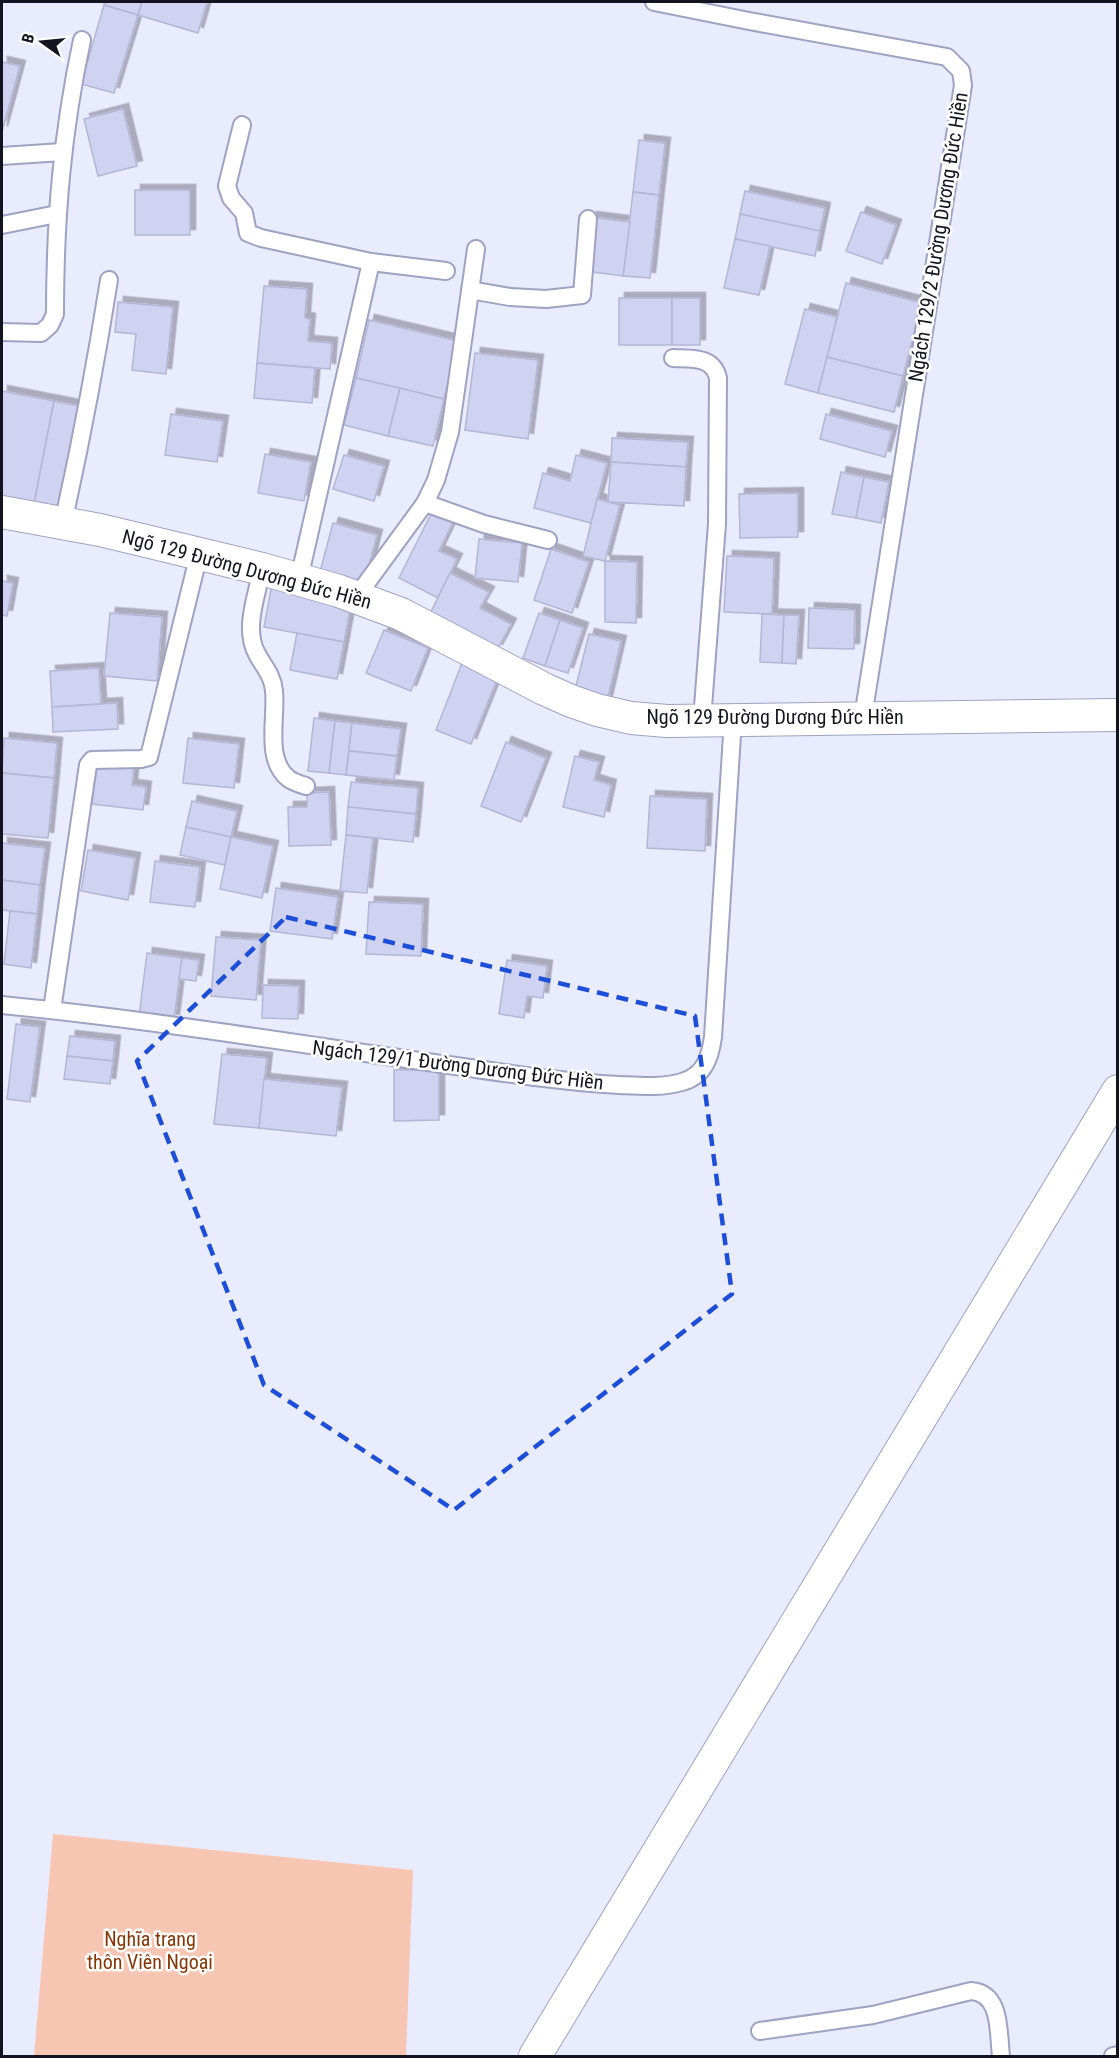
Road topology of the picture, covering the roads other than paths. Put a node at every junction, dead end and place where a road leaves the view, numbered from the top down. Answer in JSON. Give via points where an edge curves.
{"nodes":[{"id":1,"x":654,"y":2,"type":"edge"},
{"id":2,"x":82,"y":40,"type":"dead end"},
{"id":3,"x":242,"y":125,"type":"dead end"},
{"id":4,"x":62,"y":152,"type":"junction"},
{"id":5,"x":2,"y":156,"type":"edge"},
{"id":6,"x":57,"y":214,"type":"junction"},
{"id":7,"x":588,"y":219,"type":"dead end"},
{"id":8,"x":2,"y":225,"type":"edge"},
{"id":9,"x":476,"y":249,"type":"dead end"},
{"id":10,"x":371,"y":261,"type":"junction"},
{"id":11,"x":446,"y":271,"type":"dead end"},
{"id":12,"x":109,"y":280,"type":"dead end"},
{"id":13,"x":470,"y":290,"type":"junction"},
{"id":14,"x":2,"y":332,"type":"edge"},
{"id":15,"x":673,"y":358,"type":"dead end"},
{"id":16,"x":424,"y":503,"type":"junction"},
{"id":17,"x":2,"y":512,"type":"edge"},
{"id":18,"x":63,"y":523,"type":"junction"},
{"id":19,"x":548,"y":540,"type":"dead end"},
{"id":20,"x":199,"y":554,"type":"junction"},
{"id":21,"x":262,"y":569,"type":"junction"},
{"id":22,"x":299,"y":579,"type":"junction"},
{"id":23,"x":357,"y":596,"type":"junction"},
{"id":24,"x":1118,"y":715,"type":"edge"},
{"id":25,"x":863,"y":717,"type":"junction"},
{"id":26,"x":733,"y":719,"type":"junction"},
{"id":27,"x":702,"y":720,"type":"junction"},
{"id":28,"x":306,"y":786,"type":"dead end"},
{"id":29,"x":2,"y":1005,"type":"edge"},
{"id":30,"x":52,"y":1010,"type":"junction"},
{"id":31,"x":1118,"y":1091,"type":"edge"},
{"id":32,"x":760,"y":2031,"type":"dead end"},
{"id":33,"x":1118,"y":2055,"type":"edge"},
{"id":34,"x":534,"y":2056,"type":"edge"},
{"id":35,"x":1001,"y":2056,"type":"edge"},
{"id":36,"x":1113,"y":2056,"type":"edge"}],
"edges":[{"from":1,"to":25,"type":"lane","name":"Ngách 129/2 Đường Dương Đức Hiền","via":[[947,57],[961,71],[963,85]]},
{"from":2,"to":4,"type":"lane"},
{"from":3,"to":10,"type":"lane","via":[[228,186],[231,198],[244,213],[249,232],[261,238]]},
{"from":4,"to":5,"type":"lane"},
{"from":4,"to":6,"type":"lane"},
{"from":6,"to":8,"type":"lane"},
{"from":6,"to":14,"type":"lane","via":[[55,314],[50,325],[41,333]]},
{"from":7,"to":13,"type":"lane","via":[[582,295],[546,299]]},
{"from":9,"to":13,"type":"lane"},
{"from":10,"to":11,"type":"lane"},
{"from":10,"to":22,"type":"lane"},
{"from":12,"to":18,"type":"lane","via":[[86,420]]},
{"from":13,"to":16,"type":"lane","via":[[450,432],[436,480]]},
{"from":15,"to":27,"type":"lane","via":[[710,363],[718,378],[717,525]]},
{"from":16,"to":19,"type":"lane"},
{"from":16,"to":23,"type":"lane"},
{"from":17,"to":18,"type":"street","name":"Ngõ 129 Đường Dương Đức Hiền"},
{"from":18,"to":20,"type":"street","name":"Ngõ 129 Đường Dương Đức Hiền"},
{"from":20,"to":21,"type":"street","name":"Ngõ 129 Đường Dương Đức Hiền"},
{"from":20,"to":30,"type":"lane","via":[[149,757],[92,760],[87,765]]},
{"from":21,"to":22,"type":"street","name":"Ngõ 129 Đường Dương Đức Hiền"},
{"from":21,"to":28,"type":"lane","via":[[251,625],[252,641],[274,690],[274,751],[279,768],[289,780]]},
{"from":22,"to":23,"type":"street","name":"Ngõ 129 Đường Dương Đức Hiền"},
{"from":23,"to":27,"type":"street","name":"Ngõ 129 Đường Dương Đức Hiền","via":[[401,614],[544,689],[597,710],[632,718]]},
{"from":24,"to":25,"type":"street","name":"Ngõ 129 Đường Dương Đức Hiền"},
{"from":25,"to":26,"type":"street","name":"Ngõ 129 Đường Dương Đức Hiền"},
{"from":26,"to":27,"type":"street","name":"Ngõ 129 Đường Dương Đức Hiền"},
{"from":26,"to":30,"type":"lane","name":"Ngách 129/1 Đường Dương Đức Hiền","via":[[712,1046],[704,1068],[685,1082],[659,1087],[572,1083]]},
{"from":29,"to":30,"type":"lane","name":"Ngách 129/1 Đường Dương Đức Hiền"},
{"from":31,"to":34,"type":"street"},
{"from":32,"to":35,"type":"lane","via":[[873,2015],[971,1991],[981,1992],[995,2007]]},
{"from":33,"to":36,"type":"lane"}]}
